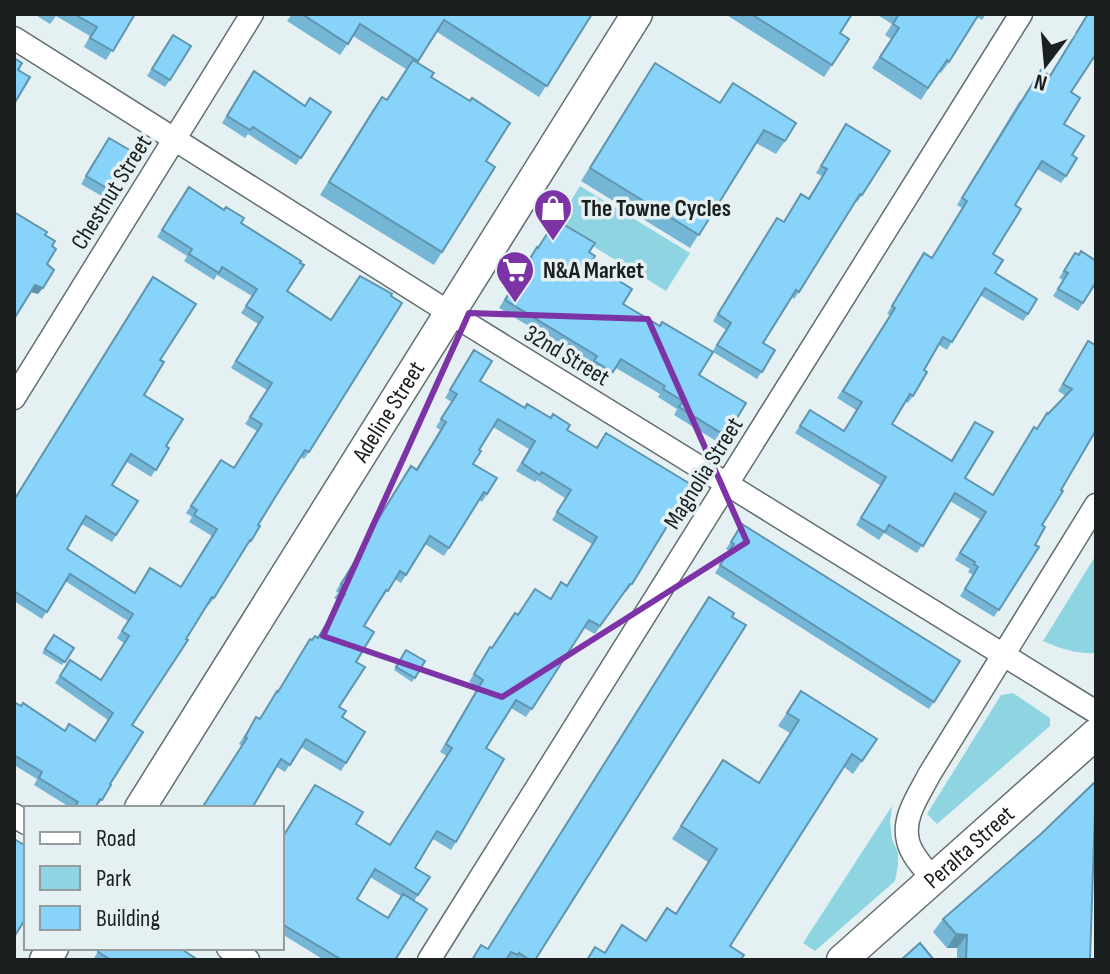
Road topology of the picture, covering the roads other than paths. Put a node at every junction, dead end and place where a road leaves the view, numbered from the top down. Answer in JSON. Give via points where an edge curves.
{"nodes":[{"id":1,"x":252,"y":14,"type":"edge"},
{"id":2,"x":637,"y":14,"type":"edge"},
{"id":3,"x":1021,"y":14,"type":"edge"},
{"id":4,"x":14,"y":38,"type":"edge"},
{"id":5,"x":175,"y":138,"type":"junction"},
{"id":6,"x":450,"y":313,"type":"junction"},
{"id":7,"x":14,"y":398,"type":"edge"},
{"id":8,"x":728,"y":483,"type":"junction"},
{"id":9,"x":1096,"y":505,"type":"edge"},
{"id":10,"x":1004,"y":655,"type":"junction"},
{"id":11,"x":1096,"y":712,"type":"edge"},
{"id":12,"x":1096,"y":734,"type":"edge"},
{"id":13,"x":141,"y":806,"type":"edge"},
{"id":14,"x":933,"y":879,"type":"junction"},
{"id":15,"x":429,"y":960,"type":"edge"},
{"id":16,"x":842,"y":960,"type":"edge"}],
"edges":[{"from":1,"to":5,"type":"street","name":"Chestnut Street"},
{"from":2,"to":6,"type":"main road","name":"Adeline Street"},
{"from":3,"to":8,"type":"street","name":"Magnolia Street"},
{"from":4,"to":5,"type":"street","name":"32nd Street"},
{"from":5,"to":6,"type":"street","name":"32nd Street"},
{"from":5,"to":7,"type":"street","name":"Chestnut Street"},
{"from":6,"to":8,"type":"street","name":"32nd Street"},
{"from":6,"to":13,"type":"main road","name":"Adeline Street"},
{"from":8,"to":10,"type":"street","name":"32nd Street"},
{"from":8,"to":15,"type":"street","name":"Magnolia Street"},
{"from":9,"to":10,"type":"street"},
{"from":10,"to":11,"type":"street","name":"32nd Street"},
{"from":10,"to":14,"type":"street","via":[[907,818],[907,841]]},
{"from":12,"to":14,"type":"main road","name":"Peralta Street"},
{"from":14,"to":16,"type":"main road","name":"Peralta Street"}]}
